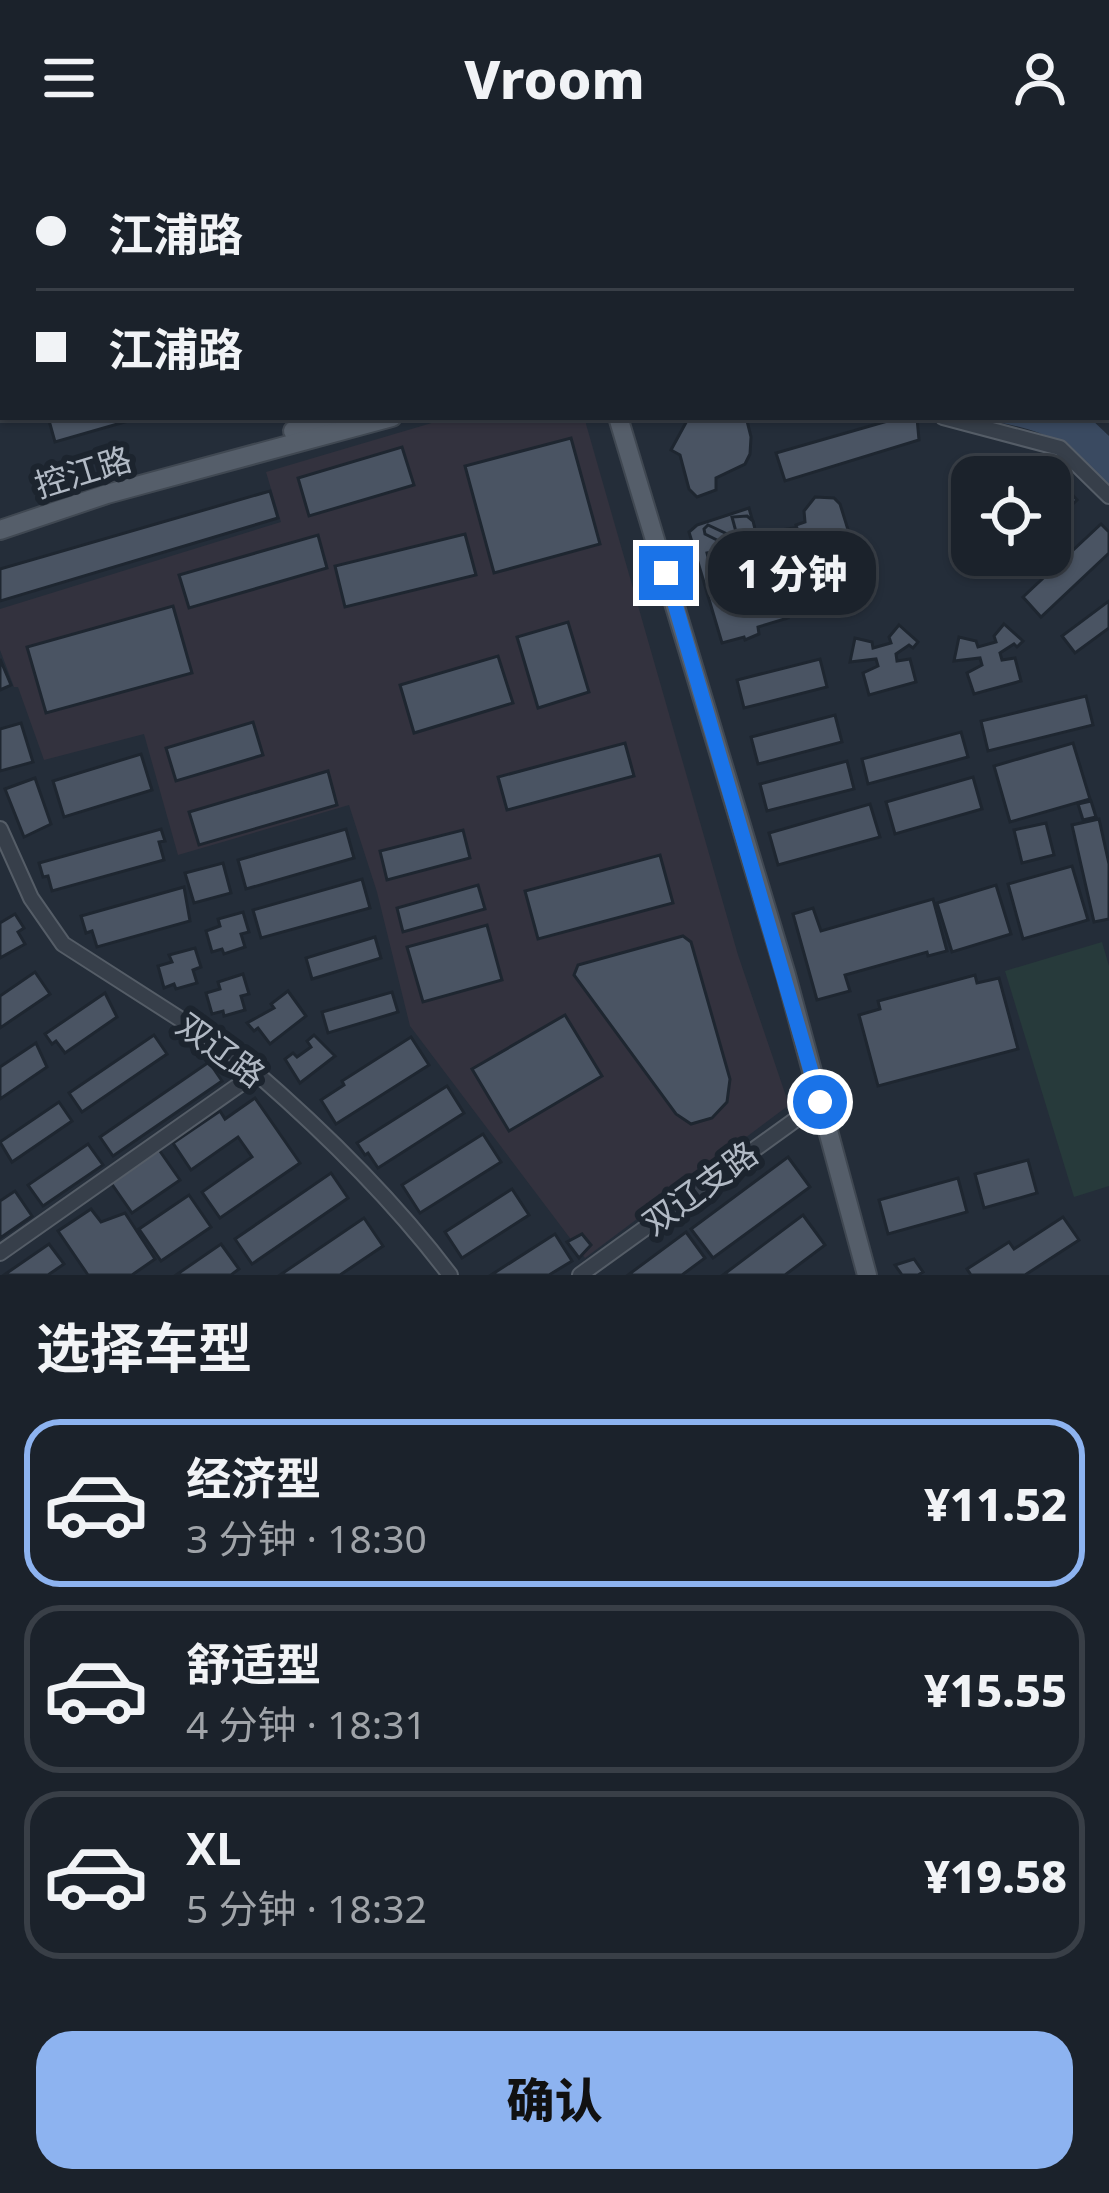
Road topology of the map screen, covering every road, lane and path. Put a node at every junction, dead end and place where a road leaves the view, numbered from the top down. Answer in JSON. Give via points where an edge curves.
{"nodes":[{"id":1,"x":330,"y":420,"type":"edge"},
{"id":2,"x":381,"y":420,"type":"edge"},
{"id":3,"x":619,"y":420,"type":"edge"},
{"id":4,"x":955,"y":420,"type":"edge"},
{"id":5,"x":1109,"y":496,"type":"edge"},
{"id":6,"x":0,"y":517,"type":"edge"},
{"id":7,"x":0,"y":530,"type":"edge"},
{"id":8,"x":0,"y":829,"type":"edge"},
{"id":9,"x":256,"y":1072,"type":"junction"},
{"id":10,"x":820,"y":1102,"type":"junction"},
{"id":11,"x":0,"y":1252,"type":"edge"},
{"id":12,"x":450,"y":1275,"type":"edge"},
{"id":13,"x":580,"y":1275,"type":"edge"},
{"id":14,"x":867,"y":1275,"type":"edge"}],
"edges":[{"from":1,"to":6,"type":"main road","name":"控江路"},
{"from":2,"to":7,"type":"main road","name":"控江路"},
{"from":3,"to":10,"type":"main road"},
{"from":4,"to":5,"type":"street","via":[[1051,444]]},
{"from":8,"to":9,"type":"street","name":"双辽路","via":[[63,944]]},
{"from":9,"to":11,"type":"street"},
{"from":9,"to":12,"type":"street","name":"双辽路"},
{"from":10,"to":13,"type":"street","name":"双辽支路"},
{"from":10,"to":14,"type":"main road"}]}
